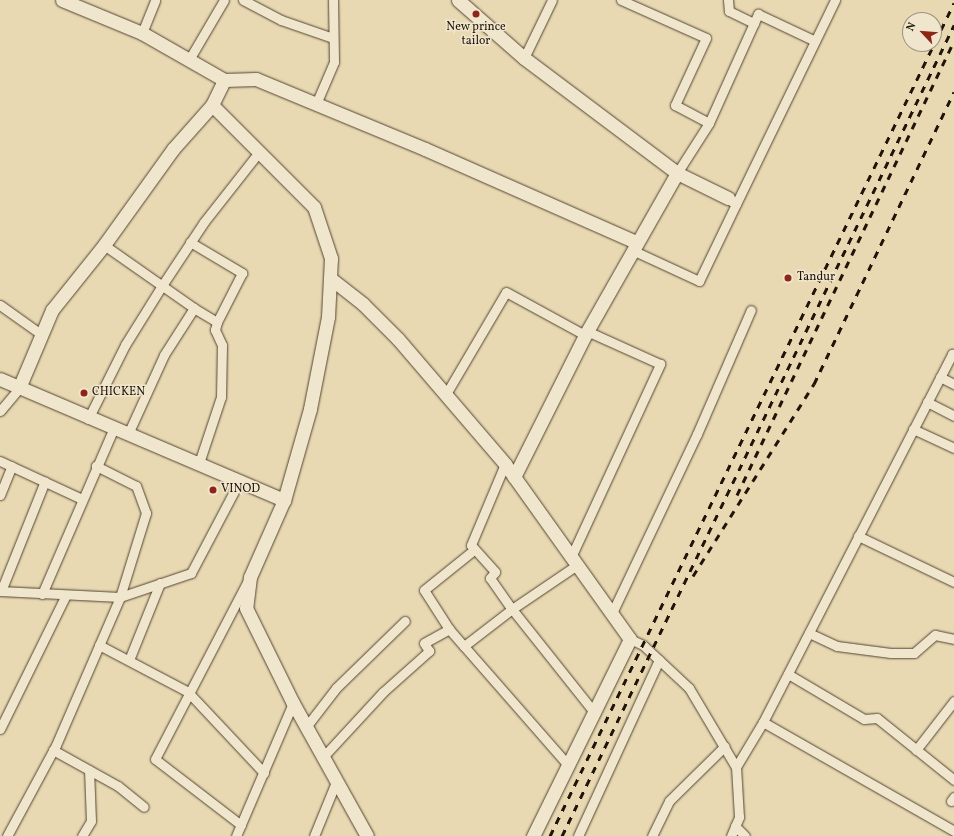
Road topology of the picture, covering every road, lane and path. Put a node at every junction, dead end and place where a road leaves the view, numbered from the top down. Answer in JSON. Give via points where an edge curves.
{"nodes":[{"id":1,"x":62,"y":0,"type":"edge"},
{"id":2,"x":155,"y":0,"type":"edge"},
{"id":3,"x":224,"y":0,"type":"edge"},
{"id":4,"x":243,"y":0,"type":"edge"},
{"id":5,"x":332,"y":0,"type":"edge"},
{"id":6,"x":458,"y":0,"type":"edge"},
{"id":7,"x":552,"y":0,"type":"edge"},
{"id":8,"x":621,"y":0,"type":"edge"},
{"id":9,"x":728,"y":0,"type":"edge"},
{"id":10,"x":835,"y":0,"type":"edge"},
{"id":11,"x":754,"y":23,"type":"junction"},
{"id":12,"x":142,"y":33,"type":"junction"},
{"id":13,"x":333,"y":38,"type":"junction"},
{"id":14,"x":815,"y":41,"type":"junction"},
{"id":15,"x":190,"y":58,"type":"junction"},
{"id":16,"x":524,"y":58,"type":"junction"},
{"id":17,"x":224,"y":80,"type":"junction"},
{"id":18,"x":316,"y":104,"type":"junction"},
{"id":19,"x":212,"y":105,"type":"junction"},
{"id":20,"x":708,"y":123,"type":"junction"},
{"id":21,"x":259,"y":152,"type":"junction"},
{"id":22,"x":677,"y":173,"type":"junction"},
{"id":23,"x":732,"y":201,"type":"junction"},
{"id":24,"x":190,"y":242,"type":"junction"},
{"id":25,"x":104,"y":245,"type":"junction"},
{"id":26,"x":634,"y":246,"type":"junction"},
{"id":27,"x":330,"y":278,"type":"junction"},
{"id":28,"x":161,"y":287,"type":"junction"},
{"id":29,"x":0,"y":305,"type":"edge"},
{"id":30,"x":194,"y":308,"type":"junction"},
{"id":31,"x":751,"y":310,"type":"dead end"},
{"id":32,"x":217,"y":322,"type":"junction"},
{"id":33,"x":586,"y":333,"type":"junction"},
{"id":34,"x":42,"y":335,"type":"junction"},
{"id":35,"x":953,"y":353,"type":"edge"},
{"id":36,"x":940,"y":377,"type":"junction"},
{"id":37,"x":0,"y":379,"type":"edge"},
{"id":38,"x":954,"y":384,"type":"edge"},
{"id":39,"x":19,"y":388,"type":"junction"},
{"id":40,"x":446,"y":394,"type":"junction"},
{"id":41,"x":927,"y":402,"type":"junction"},
{"id":42,"x":0,"y":411,"type":"edge"},
{"id":43,"x":954,"y":416,"type":"edge"},
{"id":44,"x":88,"y":419,"type":"junction"},
{"id":45,"x":114,"y":428,"type":"junction"},
{"id":46,"x":913,"y":429,"type":"junction"},
{"id":47,"x":128,"y":434,"type":"junction"},
{"id":48,"x":954,"y":448,"type":"edge"},
{"id":49,"x":0,"y":461,"type":"edge"},
{"id":50,"x":199,"y":463,"type":"junction"},
{"id":51,"x":505,"y":464,"type":"junction"},
{"id":52,"x":12,"y":466,"type":"junction"},
{"id":53,"x":96,"y":466,"type":"junction"},
{"id":54,"x":514,"y":477,"type":"junction"},
{"id":55,"x":240,"y":480,"type":"junction"},
{"id":56,"x":45,"y":481,"type":"junction"},
{"id":57,"x":0,"y":495,"type":"edge"},
{"id":58,"x":82,"y":499,"type":"junction"},
{"id":59,"x":284,"y":500,"type":"junction"},
{"id":60,"x":858,"y":536,"type":"junction"},
{"id":61,"x":475,"y":549,"type":"junction"},
{"id":62,"x":574,"y":561,"type":"junction"},
{"id":63,"x":250,"y":577,"type":"junction"},
{"id":64,"x":954,"y":582,"type":"edge"},
{"id":65,"x":160,"y":583,"type":"junction"},
{"id":66,"x":0,"y":591,"type":"edge"},
{"id":67,"x":42,"y":594,"type":"junction"},
{"id":68,"x":66,"y":595,"type":"junction"},
{"id":69,"x":120,"y":597,"type":"junction"},
{"id":70,"x":512,"y":609,"type":"junction"},
{"id":71,"x":612,"y":613,"type":"junction"},
{"id":72,"x":405,"y":620,"type":"dead end"},
{"id":73,"x":449,"y":629,"type":"junction"},
{"id":74,"x":809,"y":633,"type":"junction"},
{"id":75,"x":630,"y":639,"type":"junction"},
{"id":76,"x":954,"y":639,"type":"edge"},
{"id":77,"x":99,"y":645,"type":"junction"},
{"id":78,"x":464,"y":646,"type":"junction"},
{"id":79,"x":129,"y":660,"type":"junction"},
{"id":80,"x":659,"y":660,"type":"junction"},
{"id":81,"x":788,"y":674,"type":"junction"},
{"id":82,"x":188,"y":692,"type":"junction"},
{"id":83,"x":954,"y":701,"type":"edge"},
{"id":84,"x":294,"y":703,"type":"junction"},
{"id":85,"x":593,"y":711,"type":"junction"},
{"id":86,"x":763,"y":722,"type":"junction"},
{"id":87,"x":306,"y":727,"type":"junction"},
{"id":88,"x":0,"y":729,"type":"edge"},
{"id":89,"x":725,"y":746,"type":"junction"},
{"id":90,"x":53,"y":750,"type":"junction"},
{"id":91,"x":916,"y":750,"type":"junction"},
{"id":92,"x":323,"y":757,"type":"junction"},
{"id":93,"x":568,"y":765,"type":"junction"},
{"id":94,"x":736,"y":767,"type":"junction"},
{"id":95,"x":89,"y":770,"type":"junction"},
{"id":96,"x":264,"y":773,"type":"junction"},
{"id":97,"x":954,"y":780,"type":"edge"},
{"id":98,"x":336,"y":782,"type":"junction"},
{"id":99,"x":144,"y":807,"type":"dead end"},
{"id":100,"x":241,"y":825,"type":"junction"},
{"id":101,"x":735,"y":826,"type":"junction"},
{"id":102,"x":951,"y":832,"type":"edge"},
{"id":103,"x":7,"y":836,"type":"edge"},
{"id":104,"x":82,"y":836,"type":"edge"},
{"id":105,"x":236,"y":836,"type":"edge"},
{"id":106,"x":314,"y":836,"type":"edge"},
{"id":107,"x":366,"y":836,"type":"edge"},
{"id":108,"x":533,"y":836,"type":"edge"},
{"id":109,"x":578,"y":836,"type":"edge"},
{"id":110,"x":652,"y":836,"type":"edge"},
{"id":111,"x":731,"y":836,"type":"edge"},
{"id":112,"x":745,"y":836,"type":"edge"}],
"edges":[{"from":1,"to":12,"type":"street"},
{"from":2,"to":12,"type":"street"},
{"from":3,"to":15,"type":"street"},
{"from":4,"to":13,"type":"street","via":[[280,20]]},
{"from":5,"to":13,"type":"street"},
{"from":6,"to":16,"type":"street"},
{"from":7,"to":16,"type":"street"},
{"from":8,"to":20,"type":"street","via":[[706,38],[675,105]]},
{"from":9,"to":11,"type":"street","via":[[729,11]]},
{"from":10,"to":14,"type":"street"},
{"from":11,"to":14,"type":"street","via":[[758,14]]},
{"from":11,"to":20,"type":"street"},
{"from":12,"to":15,"type":"street"},
{"from":13,"to":18,"type":"street","via":[[334,62]]},
{"from":14,"to":23,"type":"street"},
{"from":15,"to":17,"type":"street"},
{"from":16,"to":22,"type":"street"},
{"from":17,"to":18,"type":"street","via":[[256,79]]},
{"from":17,"to":19,"type":"street"},
{"from":18,"to":26,"type":"street"},
{"from":19,"to":21,"type":"street"},
{"from":19,"to":25,"type":"street","via":[[173,149]]},
{"from":20,"to":22,"type":"street"},
{"from":21,"to":24,"type":"street"},
{"from":21,"to":27,"type":"street","via":[[314,207],[331,258]]},
{"from":22,"to":23,"type":"street"},
{"from":22,"to":26,"type":"street"},
{"from":23,"to":26,"type":"street","via":[[699,281]]},
{"from":24,"to":28,"type":"street"},
{"from":24,"to":32,"type":"street","via":[[242,273]]},
{"from":25,"to":28,"type":"street"},
{"from":25,"to":34,"type":"street","via":[[52,310]]},
{"from":26,"to":33,"type":"street"},
{"from":27,"to":40,"type":"street","via":[[368,309]]},
{"from":27,"to":59,"type":"street","via":[[328,316],[310,409]]},
{"from":28,"to":30,"type":"street"},
{"from":28,"to":44,"type":"street","via":[[125,345]]},
{"from":29,"to":34,"type":"street"},
{"from":30,"to":32,"type":"street"},
{"from":30,"to":47,"type":"street","via":[[164,355]]},
{"from":31,"to":71,"type":"street","via":[[698,434]]},
{"from":32,"to":50,"type":"street","via":[[215,330],[222,345],[221,397]]},
{"from":33,"to":40,"type":"street","via":[[506,292]]},
{"from":33,"to":54,"type":"street"},
{"from":33,"to":62,"type":"street","via":[[660,364]]},
{"from":34,"to":39,"type":"street"},
{"from":35,"to":36,"type":"street"},
{"from":36,"to":38,"type":"street"},
{"from":36,"to":41,"type":"street"},
{"from":37,"to":39,"type":"street"},
{"from":39,"to":42,"type":"street"},
{"from":39,"to":44,"type":"street"},
{"from":40,"to":51,"type":"street"},
{"from":41,"to":43,"type":"street"},
{"from":41,"to":46,"type":"street"},
{"from":44,"to":45,"type":"street"},
{"from":45,"to":47,"type":"street"},
{"from":45,"to":53,"type":"street"},
{"from":46,"to":48,"type":"street"},
{"from":46,"to":60,"type":"street"},
{"from":47,"to":50,"type":"street"},
{"from":49,"to":52,"type":"street"},
{"from":50,"to":55,"type":"street"},
{"from":51,"to":54,"type":"street"},
{"from":51,"to":61,"type":"street","via":[[471,545]]},
{"from":52,"to":56,"type":"street"},
{"from":52,"to":57,"type":"street"},
{"from":53,"to":58,"type":"street"},
{"from":53,"to":69,"type":"street","via":[[136,486],[146,513]]},
{"from":54,"to":62,"type":"street"},
{"from":55,"to":59,"type":"street"},
{"from":55,"to":65,"type":"street","via":[[192,573]]},
{"from":56,"to":58,"type":"street"},
{"from":56,"to":66,"type":"street"},
{"from":58,"to":67,"type":"street"},
{"from":59,"to":63,"type":"street"},
{"from":60,"to":64,"type":"street"},
{"from":60,"to":74,"type":"street"},
{"from":61,"to":70,"type":"street","via":[[494,572],[490,578]]},
{"from":61,"to":73,"type":"street","via":[[424,590]]},
{"from":62,"to":70,"type":"street"},
{"from":62,"to":71,"type":"street"},
{"from":63,"to":82,"type":"street"},
{"from":63,"to":84,"type":"street","via":[[246,608]]},
{"from":65,"to":69,"type":"street"},
{"from":65,"to":79,"type":"street"},
{"from":66,"to":67,"type":"street"},
{"from":67,"to":68,"type":"street"},
{"from":68,"to":69,"type":"street"},
{"from":68,"to":88,"type":"street"},
{"from":69,"to":77,"type":"street"},
{"from":70,"to":78,"type":"street"},
{"from":70,"to":85,"type":"street"},
{"from":71,"to":75,"type":"street"},
{"from":72,"to":87,"type":"street","via":[[336,688]]},
{"from":73,"to":78,"type":"street"},
{"from":73,"to":92,"type":"street","via":[[424,643],[429,651],[383,692]]},
{"from":74,"to":76,"type":"street","via":[[837,646],[891,653],[914,653],[935,635]]},
{"from":74,"to":81,"type":"street"},
{"from":75,"to":80,"type":"street","via":[[643,645]]},
{"from":75,"to":85,"type":"street"},
{"from":77,"to":79,"type":"street"},
{"from":77,"to":90,"type":"street"},
{"from":78,"to":93,"type":"street"},
{"from":79,"to":82,"type":"street"},
{"from":80,"to":89,"type":"street","via":[[689,688]]},
{"from":80,"to":109,"type":"street"},
{"from":81,"to":86,"type":"street"},
{"from":81,"to":91,"type":"street","via":[[864,719],[877,718]]},
{"from":82,"to":96,"type":"street"},
{"from":82,"to":100,"type":"street","via":[[155,759]]},
{"from":83,"to":91,"type":"street"},
{"from":84,"to":87,"type":"street"},
{"from":84,"to":96,"type":"street"},
{"from":85,"to":93,"type":"street"},
{"from":86,"to":94,"type":"street"},
{"from":86,"to":102,"type":"street"},
{"from":87,"to":92,"type":"street"},
{"from":89,"to":94,"type":"street"},
{"from":89,"to":110,"type":"street","via":[[669,802]]},
{"from":90,"to":95,"type":"street"},
{"from":90,"to":103,"type":"street"},
{"from":91,"to":97,"type":"street"},
{"from":92,"to":98,"type":"street"},
{"from":93,"to":108,"type":"street"},
{"from":94,"to":101,"type":"street","via":[[739,817]]},
{"from":95,"to":99,"type":"street","via":[[118,786]]},
{"from":95,"to":104,"type":"street","via":[[90,821]]},
{"from":96,"to":100,"type":"street"},
{"from":98,"to":106,"type":"street"},
{"from":98,"to":107,"type":"street"},
{"from":100,"to":105,"type":"street"},
{"from":101,"to":111,"type":"street"},
{"from":101,"to":112,"type":"street"}]}
